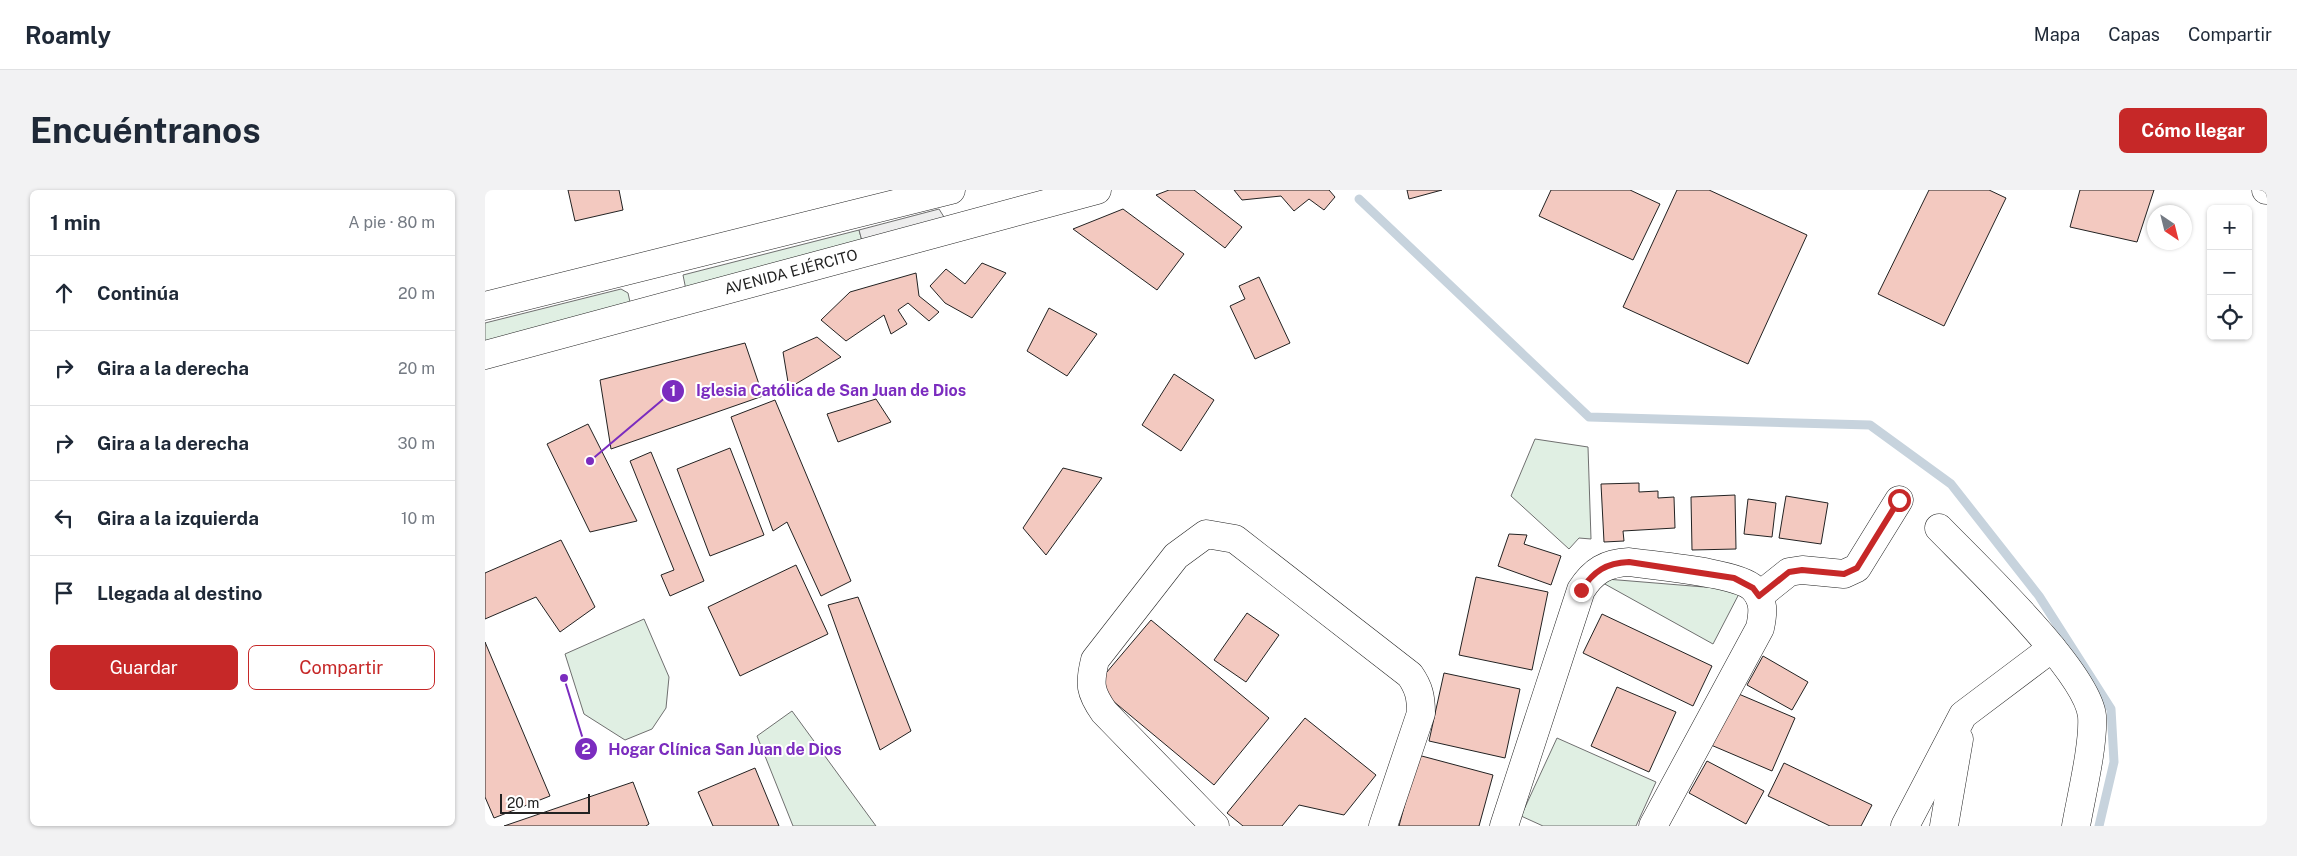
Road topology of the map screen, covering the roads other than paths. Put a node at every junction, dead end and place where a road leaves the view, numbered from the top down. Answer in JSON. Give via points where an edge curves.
{"nodes":[{"id":1,"x":951,"y":190,"type":"edge"},
{"id":2,"x":1097,"y":190,"type":"edge"},
{"id":3,"x":628,"y":272,"type":"junction"},
{"id":4,"x":485,"y":306,"type":"edge"},
{"id":5,"x":638,"y":314,"type":"junction"},
{"id":6,"x":485,"y":355,"type":"edge"},
{"id":7,"x":1899,"y":500,"type":"dead end"},
{"id":8,"x":1939,"y":528,"type":"dead end"},
{"id":9,"x":1759,"y":596,"type":"junction"},
{"id":10,"x":2053,"y":648,"type":"junction"},
{"id":11,"x":1963,"y":715,"type":"junction"},
{"id":12,"x":1215,"y":826,"type":"edge"},
{"id":13,"x":1383,"y":826,"type":"edge"},
{"id":14,"x":1504,"y":826,"type":"edge"},
{"id":15,"x":1653,"y":826,"type":"edge"},
{"id":16,"x":1905,"y":826,"type":"edge"},
{"id":17,"x":1944,"y":826,"type":"edge"},
{"id":18,"x":2076,"y":826,"type":"edge"}],
"edges":[{"from":1,"to":3,"type":"street"},
{"from":2,"to":5,"type":"street","name":"AVENIDA EJÉRCITO"},
{"from":3,"to":4,"type":"street"},
{"from":3,"to":5,"type":"street","via":[[642,280],[648,290],[648,300]]},
{"from":5,"to":6,"type":"street","name":"AVENIDA EJÉRCITO"},
{"from":7,"to":9,"type":"street","via":[[1857,568],[1844,574],[1789,572]]},
{"from":8,"to":10,"type":"street"},
{"from":9,"to":14,"type":"street","via":[[1753,588],[1734,578],[1629,562],[1601,568],[1589,578],[1581,590]]},
{"from":9,"to":15,"type":"street","via":[[1764,611],[1760,628]]},
{"from":10,"to":11,"type":"street"},
{"from":10,"to":18,"type":"street","via":[[2082,691],[2092,716]]},
{"from":11,"to":16,"type":"street"},
{"from":11,"to":17,"type":"street"},
{"from":12,"to":13,"type":"street","via":[[1104,712],[1092,695],[1091,676],[1095,660],[1176,556],[1206,534],[1235,539],[1410,675],[1417,686],[1421,713]]}]}
